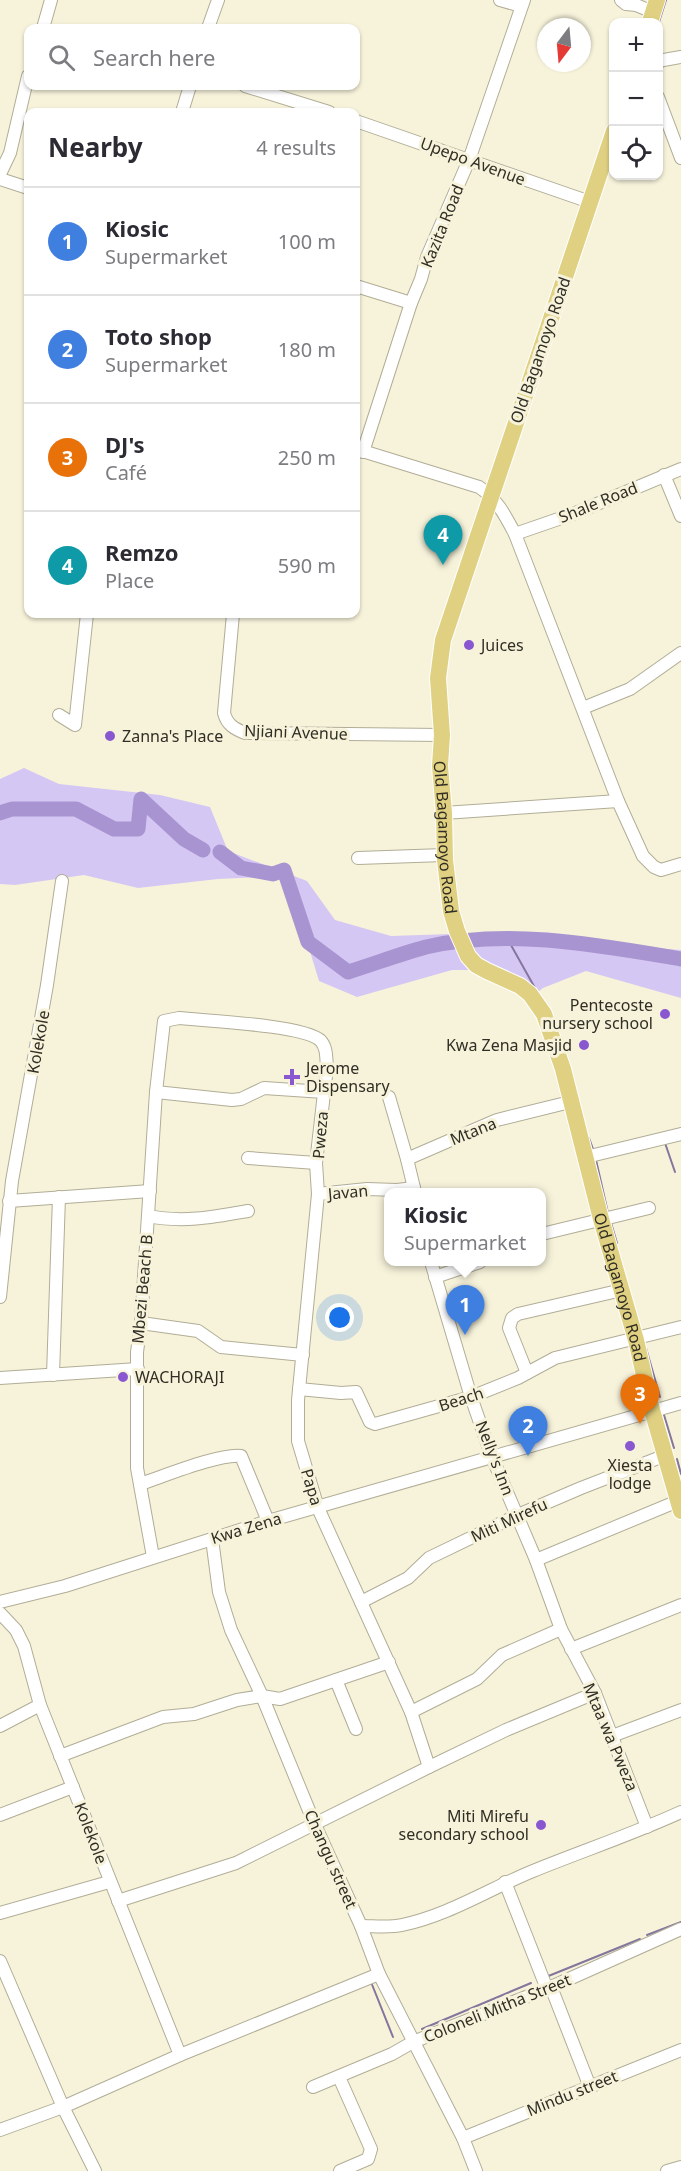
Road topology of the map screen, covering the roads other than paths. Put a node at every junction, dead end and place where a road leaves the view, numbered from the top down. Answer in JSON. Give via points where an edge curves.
{"nodes":[{"id":1,"x":51,"y":0,"type":"edge"},
{"id":2,"x":218,"y":0,"type":"edge"},
{"id":3,"x":500,"y":0,"type":"edge"},
{"id":4,"x":621,"y":0,"type":"edge"},
{"id":5,"x":523,"y":3,"type":"edge"},
{"id":6,"x":654,"y":12,"type":"edge"},
{"id":7,"x":44,"y":24,"type":"edge"},
{"id":8,"x":209,"y":24,"type":"edge"},
{"id":9,"x":681,"y":57,"type":"edge"},
{"id":10,"x":663,"y":60,"type":"edge"},
{"id":11,"x":25,"y":90,"type":"edge"},
{"id":12,"x":189,"y":90,"type":"edge"},
{"id":13,"x":258,"y":90,"type":"edge"},
{"id":14,"x":183,"y":108,"type":"edge"},
{"id":15,"x":316,"y":108,"type":"edge"},
{"id":16,"x":663,"y":110,"type":"edge"},
{"id":17,"x":360,"y":122,"type":"edge"},
{"id":18,"x":609,"y":146,"type":"edge"},
{"id":19,"x":681,"y":158,"type":"edge"},
{"id":20,"x":469,"y":160,"type":"junction"},
{"id":21,"x":0,"y":174,"type":"edge"},
{"id":22,"x":0,"y":179,"type":"edge"},
{"id":23,"x":24,"y":187,"type":"edge"},
{"id":24,"x":590,"y":202,"type":"junction"},
{"id":25,"x":360,"y":287,"type":"edge"},
{"id":26,"x":411,"y":303,"type":"junction"},
{"id":27,"x":360,"y":448,"type":"edge"},
{"id":28,"x":360,"y":451,"type":"edge"},
{"id":29,"x":681,"y":469,"type":"edge"},
{"id":30,"x":664,"y":475,"type":"junction"},
{"id":31,"x":491,"y":495,"type":"junction"},
{"id":32,"x":681,"y":516,"type":"edge"},
{"id":33,"x":515,"y":534,"type":"junction"},
{"id":34,"x":87,"y":618,"type":"edge"},
{"id":35,"x":233,"y":618,"type":"edge"},
{"id":36,"x":681,"y":653,"type":"edge"},
{"id":37,"x":583,"y":708,"type":"junction"},
{"id":38,"x":59,"y":715,"type":"dead end"},
{"id":39,"x":442,"y":735,"type":"junction"},
{"id":40,"x":618,"y":801,"type":"junction"},
{"id":41,"x":444,"y":813,"type":"junction"},
{"id":42,"x":444,"y":855,"type":"junction"},
{"id":43,"x":357,"y":858,"type":"dead end"},
{"id":44,"x":681,"y":864,"type":"edge"},
{"id":45,"x":62,"y":881,"type":"dead end"},
{"id":46,"x":164,"y":1021,"type":"joint"},
{"id":47,"x":156,"y":1092,"type":"junction"},
{"id":48,"x":324,"y":1092,"type":"junction"},
{"id":49,"x":388,"y":1097,"type":"dead end"},
{"id":50,"x":570,"y":1102,"type":"junction"},
{"id":51,"x":681,"y":1134,"type":"edge"},
{"id":52,"x":586,"y":1157,"type":"junction"},
{"id":53,"x":248,"y":1158,"type":"dead end"},
{"id":54,"x":406,"y":1159,"type":"junction"},
{"id":55,"x":316,"y":1163,"type":"junction"},
{"id":56,"x":413,"y":1188,"type":"edge"},
{"id":57,"x":384,"y":1190,"type":"edge"},
{"id":58,"x":150,"y":1191,"type":"junction"},
{"id":59,"x":318,"y":1194,"type":"junction"},
{"id":60,"x":59,"y":1197,"type":"junction"},
{"id":61,"x":9,"y":1201,"type":"junction"},
{"id":62,"x":650,"y":1208,"type":"dead end"},
{"id":63,"x":248,"y":1211,"type":"dead end"},
{"id":64,"x":148,"y":1216,"type":"junction"},
{"id":65,"x":601,"y":1219,"type":"junction"},
{"id":66,"x":546,"y":1233,"type":"edge"},
{"id":67,"x":432,"y":1266,"type":"edge"},
{"id":68,"x":468,"y":1266,"type":"edge"},
{"id":69,"x":435,"y":1277,"type":"junction"},
{"id":70,"x":622,"y":1290,"type":"junction"},
{"id":71,"x":0,"y":1297,"type":"edge"},
{"id":72,"x":141,"y":1323,"type":"junction"},
{"id":73,"x":681,"y":1328,"type":"edge"},
{"id":74,"x":636,"y":1340,"type":"junction"},
{"id":75,"x":303,"y":1355,"type":"junction"},
{"id":76,"x":138,"y":1369,"type":"junction"},
{"id":77,"x":527,"y":1373,"type":"junction"},
{"id":78,"x":52,"y":1375,"type":"junction"},
{"id":79,"x":0,"y":1378,"type":"edge"},
{"id":80,"x":299,"y":1389,"type":"junction"},
{"id":81,"x":471,"y":1397,"type":"junction"},
{"id":82,"x":681,"y":1403,"type":"edge"},
{"id":83,"x":652,"y":1410,"type":"junction"},
{"id":84,"x":666,"y":1455,"type":"junction"},
{"id":85,"x":492,"y":1457,"type":"junction"},
{"id":86,"x":140,"y":1485,"type":"junction"},
{"id":87,"x":679,"y":1496,"type":"edge"},
{"id":88,"x":318,"y":1508,"type":"junction"},
{"id":89,"x":518,"y":1515,"type":"junction"},
{"id":90,"x":268,"y":1521,"type":"junction"},
{"id":91,"x":212,"y":1539,"type":"junction"},
{"id":92,"x":153,"y":1557,"type":"junction"},
{"id":93,"x":536,"y":1560,"type":"junction"},
{"id":94,"x":0,"y":1602,"type":"edge"},
{"id":95,"x":361,"y":1602,"type":"junction"},
{"id":96,"x":681,"y":1605,"type":"edge"},
{"id":97,"x":0,"y":1613,"type":"edge"},
{"id":98,"x":561,"y":1629,"type":"junction"},
{"id":99,"x":571,"y":1649,"type":"junction"},
{"id":100,"x":389,"y":1662,"type":"junction"},
{"id":101,"x":336,"y":1680,"type":"junction"},
{"id":102,"x":595,"y":1693,"type":"junction"},
{"id":103,"x":262,"y":1696,"type":"junction"},
{"id":104,"x":40,"y":1705,"type":"junction"},
{"id":105,"x":681,"y":1710,"type":"edge"},
{"id":106,"x":411,"y":1712,"type":"junction"},
{"id":107,"x":0,"y":1726,"type":"edge"},
{"id":108,"x":356,"y":1729,"type":"dead end"},
{"id":109,"x":612,"y":1736,"type":"junction"},
{"id":110,"x":60,"y":1756,"type":"junction"},
{"id":111,"x":429,"y":1767,"type":"junction"},
{"id":112,"x":73,"y":1787,"type":"junction"},
{"id":113,"x":681,"y":1812,"type":"edge"},
{"id":114,"x":0,"y":1815,"type":"edge"},
{"id":115,"x":315,"y":1825,"type":"junction"},
{"id":116,"x":647,"y":1827,"type":"junction"},
{"id":117,"x":110,"y":1882,"type":"junction"},
{"id":118,"x":505,"y":1882,"type":"junction"},
{"id":119,"x":118,"y":1901,"type":"junction"},
{"id":120,"x":0,"y":1913,"type":"edge"},
{"id":121,"x":361,"y":1926,"type":"junction"},
{"id":122,"x":681,"y":1929,"type":"edge"},
{"id":123,"x":0,"y":1961,"type":"edge"},
{"id":124,"x":380,"y":1974,"type":"junction"},
{"id":125,"x":549,"y":1988,"type":"junction"},
{"id":126,"x":413,"y":2042,"type":"junction"},
{"id":127,"x":681,"y":2050,"type":"edge"},
{"id":128,"x":180,"y":2055,"type":"junction"},
{"id":129,"x":339,"y":2077,"type":"junction"},
{"id":130,"x":590,"y":2086,"type":"junction"},
{"id":131,"x":313,"y":2087,"type":"dead end"},
{"id":132,"x":63,"y":2107,"type":"junction"},
{"id":133,"x":0,"y":2130,"type":"edge"},
{"id":134,"x":463,"y":2138,"type":"junction"},
{"id":135,"x":359,"y":2167,"type":"edge"},
{"id":136,"x":681,"y":2167,"type":"edge"},
{"id":137,"x":95,"y":2171,"type":"edge"},
{"id":138,"x":340,"y":2171,"type":"edge"},
{"id":139,"x":476,"y":2171,"type":"edge"},
{"id":140,"x":667,"y":2171,"type":"edge"}],
"edges":[{"from":1,"to":7,"type":"street"},
{"from":2,"to":8,"type":"street"},
{"from":3,"to":5,"type":"street"},
{"from":4,"to":6,"type":"street"},
{"from":5,"to":20,"type":"street","name":"Kazita Road"},
{"from":9,"to":10,"type":"street"},
{"from":11,"to":21,"type":"street","via":[[10,153]]},
{"from":12,"to":14,"type":"street"},
{"from":13,"to":15,"type":"street"},
{"from":16,"to":19,"type":"street"},
{"from":17,"to":20,"type":"street","name":"Upepo Avenue"},
{"from":18,"to":24,"type":"main road","name":"Old Bagamoyo Road"},
{"from":20,"to":24,"type":"street","name":"Upepo Avenue"},
{"from":20,"to":26,"type":"street","name":"Kazita Road"},
{"from":22,"to":23,"type":"street"},
{"from":24,"to":31,"type":"main road","name":"Old Bagamoyo Road"},
{"from":25,"to":26,"type":"street"},
{"from":26,"to":27,"type":"street","name":"Kazita Road"},
{"from":28,"to":31,"type":"street","via":[[470,484]]},
{"from":29,"to":30,"type":"street","name":"Shale Road"},
{"from":30,"to":32,"type":"street"},
{"from":30,"to":33,"type":"street","name":"Shale Road"},
{"from":31,"to":33,"type":"street"},
{"from":31,"to":39,"type":"main road","name":"Old Bagamoyo Road","via":[[443,640],[438,678]]},
{"from":33,"to":37,"type":"street"},
{"from":34,"to":38,"type":"street","via":[[75,725]]},
{"from":35,"to":39,"type":"street","name":"Njiani Avenue","via":[[224,713],[238,730]]},
{"from":36,"to":37,"type":"street","via":[[630,690]]},
{"from":37,"to":40,"type":"street"},
{"from":39,"to":41,"type":"main road","name":"Old Bagamoyo Road"},
{"from":40,"to":41,"type":"street"},
{"from":40,"to":44,"type":"street","via":[[643,856],[654,867],[669,869]]},
{"from":41,"to":42,"type":"main road","name":"Old Bagamoyo Road"},
{"from":42,"to":43,"type":"street"},
{"from":42,"to":50,"type":"main road","name":"Old Bagamoyo Road","via":[[451,911],[468,956],[520,986],[544,1014]]},
{"from":45,"to":61,"type":"street","name":"Kolekole"},
{"from":46,"to":47,"type":"street","name":"Mbezi Beach B"},
{"from":46,"to":48,"type":"street","name":"Pweza","via":[[179,1018],[294,1030],[314,1036],[326,1052]]},
{"from":47,"to":48,"type":"street","via":[[232,1100],[264,1088]]},
{"from":47,"to":58,"type":"street","name":"Mbezi Beach B"},
{"from":48,"to":55,"type":"street","name":"Pweza"},
{"from":49,"to":54,"type":"street"},
{"from":50,"to":52,"type":"main road","name":"Old Bagamoyo Road"},
{"from":50,"to":54,"type":"street","name":"Mtana","via":[[497,1120]]},
{"from":51,"to":52,"type":"street"},
{"from":52,"to":65,"type":"main road","name":"Old Bagamoyo Road"},
{"from":53,"to":55,"type":"street"},
{"from":54,"to":56,"type":"street"},
{"from":55,"to":59,"type":"street","name":"Pweza"},
{"from":57,"to":59,"type":"street","name":"Javan"},
{"from":58,"to":60,"type":"street"},
{"from":58,"to":64,"type":"street","name":"Mbezi Beach B"},
{"from":59,"to":75,"type":"street","name":"Pweza"},
{"from":60,"to":61,"type":"street"},
{"from":60,"to":78,"type":"street"},
{"from":61,"to":71,"type":"street","name":"Kolekole"},
{"from":62,"to":65,"type":"street"},
{"from":63,"to":64,"type":"street","via":[[201,1220]]},
{"from":64,"to":72,"type":"street","name":"Mbezi Beach B"},
{"from":65,"to":66,"type":"street"},
{"from":65,"to":70,"type":"main road","name":"Old Bagamoyo Road"},
{"from":67,"to":69,"type":"street","name":"Nelly's Inn"},
{"from":68,"to":69,"type":"street"},
{"from":69,"to":81,"type":"street","name":"Nelly's Inn"},
{"from":70,"to":74,"type":"main road","name":"Old Bagamoyo Road"},
{"from":70,"to":77,"type":"street","via":[[512,1318],[509,1328]]},
{"from":72,"to":75,"type":"street","via":[[198,1331],[221,1347]]},
{"from":72,"to":76,"type":"street","name":"Mbezi Beach B"},
{"from":73,"to":74,"type":"street","name":"Beach"},
{"from":74,"to":77,"type":"street","name":"Beach","via":[[555,1358]]},
{"from":74,"to":83,"type":"main road","name":"Old Bagamoyo Road"},
{"from":75,"to":80,"type":"street","name":"Papa"},
{"from":76,"to":78,"type":"street"},
{"from":76,"to":86,"type":"street","name":"Mbezi Beach B","via":[[135,1431]]},
{"from":77,"to":81,"type":"street","name":"Beach"},
{"from":78,"to":79,"type":"street"},
{"from":80,"to":81,"type":"street","name":"Beach","via":[[356,1392],[370,1422],[375,1424]]},
{"from":80,"to":88,"type":"street","name":"Papa","via":[[298,1441]]},
{"from":81,"to":85,"type":"street","name":"Nelly's Inn"},
{"from":82,"to":83,"type":"street","name":"Kwa Zena"},
{"from":83,"to":84,"type":"main road","name":"Old Bagamoyo Road"},
{"from":83,"to":85,"type":"street","name":"Kwa Zena"},
{"from":84,"to":87,"type":"main road","name":"Old Bagamoyo Road"},
{"from":84,"to":89,"type":"street","name":"Miti Mirefu"},
{"from":85,"to":88,"type":"street","name":"Kwa Zena"},
{"from":85,"to":89,"type":"street","name":"Nelly's Inn"},
{"from":86,"to":90,"type":"street","via":[[205,1463],[241,1456]]},
{"from":86,"to":92,"type":"street","name":"Mbezi Beach B"},
{"from":87,"to":93,"type":"street"},
{"from":88,"to":90,"type":"street","name":"Kwa Zena"},
{"from":88,"to":95,"type":"street","name":"Papa"},
{"from":89,"to":93,"type":"street","name":"Nelly's Inn"},
{"from":89,"to":95,"type":"street","name":"Miti Mirefu","via":[[429,1558],[408,1578]]},
{"from":90,"to":91,"type":"street","name":"Kwa Zena"},
{"from":91,"to":92,"type":"street","name":"Kwa Zena"},
{"from":91,"to":103,"type":"street","name":"Changu street","via":[[219,1592],[231,1630]]},
{"from":92,"to":94,"type":"street","name":"Kwa Zena"},
{"from":93,"to":98,"type":"street","name":"Nelly's Inn"},
{"from":95,"to":100,"type":"street","name":"Papa"},
{"from":96,"to":99,"type":"street"},
{"from":97,"to":104,"type":"street","name":"Kolekole","via":[[24,1646]]},
{"from":98,"to":99,"type":"street","name":"Nelly's Inn"},
{"from":98,"to":106,"type":"street","via":[[502,1655],[477,1679]]},
{"from":99,"to":102,"type":"street","name":"Mtaa wa Pweza"},
{"from":100,"to":101,"type":"street"},
{"from":100,"to":106,"type":"street","name":"Papa"},
{"from":101,"to":103,"type":"street","via":[[280,1698]]},
{"from":101,"to":108,"type":"street"},
{"from":102,"to":109,"type":"street","name":"Mtaa wa Pweza"},
{"from":102,"to":111,"type":"street"},
{"from":103,"to":110,"type":"street","via":[[194,1714],[163,1717]]},
{"from":103,"to":115,"type":"street","name":"Changu street"},
{"from":104,"to":107,"type":"street"},
{"from":104,"to":110,"type":"street","name":"Kolekole"},
{"from":105,"to":109,"type":"street"},
{"from":106,"to":111,"type":"street","name":"Papa"},
{"from":109,"to":116,"type":"street","name":"Mtaa wa Pweza"},
{"from":110,"to":112,"type":"street","name":"Kolekole"},
{"from":111,"to":115,"type":"street"},
{"from":112,"to":114,"type":"street"},
{"from":112,"to":117,"type":"street","name":"Kolekole"},
{"from":113,"to":116,"type":"street"},
{"from":115,"to":119,"type":"street","via":[[236,1863]]},
{"from":115,"to":121,"type":"street","name":"Changu street"},
{"from":116,"to":118,"type":"street"},
{"from":117,"to":119,"type":"street","name":"Kolekole"},
{"from":117,"to":120,"type":"street"},
{"from":118,"to":121,"type":"street","via":[[458,1907],[401,1925]]},
{"from":118,"to":125,"type":"street"},
{"from":119,"to":128,"type":"street","name":"Kolekole"},
{"from":121,"to":124,"type":"street","name":"Changu street"},
{"from":122,"to":125,"type":"street","name":"Coloneli Mitha Street"},
{"from":123,"to":132,"type":"street"},
{"from":124,"to":126,"type":"street","name":"Changu street"},
{"from":124,"to":128,"type":"street"},
{"from":125,"to":126,"type":"street","name":"Coloneli Mitha Street"},
{"from":125,"to":130,"type":"street"},
{"from":126,"to":129,"type":"street","name":"Coloneli Mitha Street"},
{"from":126,"to":134,"type":"street","name":"Changu street"},
{"from":127,"to":130,"type":"street","name":"Mindu street"},
{"from":128,"to":132,"type":"street"},
{"from":129,"to":131,"type":"street","name":"Coloneli Mitha Street"},
{"from":129,"to":135,"type":"street","via":[[371,2149],[368,2159]]},
{"from":130,"to":134,"type":"street","name":"Mindu street"},
{"from":132,"to":133,"type":"street"},
{"from":132,"to":137,"type":"street"},
{"from":134,"to":139,"type":"street","name":"Changu street"},
{"from":135,"to":138,"type":"street"},
{"from":136,"to":140,"type":"street"}]}
